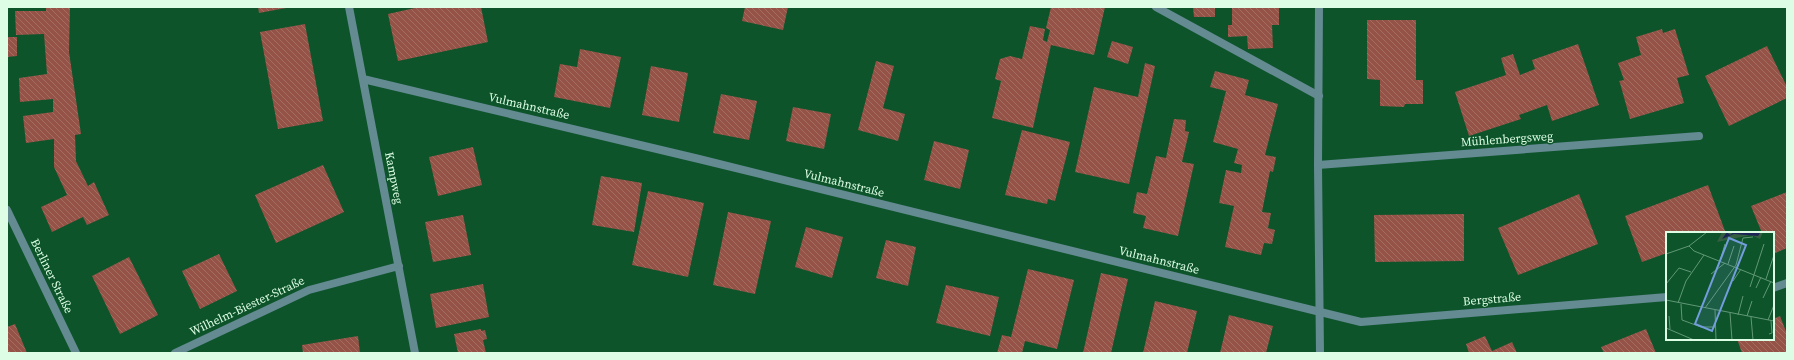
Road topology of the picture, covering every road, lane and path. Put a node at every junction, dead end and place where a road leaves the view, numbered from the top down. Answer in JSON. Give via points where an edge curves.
{"nodes":[{"id":1,"x":349,"y":7,"type":"edge"},
{"id":2,"x":1156,"y":7,"type":"edge"},
{"id":3,"x":1319,"y":7,"type":"edge"},
{"id":4,"x":363,"y":79,"type":"junction"},
{"id":5,"x":1319,"y":96,"type":"junction"},
{"id":6,"x":1699,"y":136,"type":"dead end"},
{"id":7,"x":1318,"y":165,"type":"junction"},
{"id":8,"x":7,"y":210,"type":"edge"},
{"id":9,"x":400,"y":266,"type":"junction"},
{"id":10,"x":1787,"y":283,"type":"edge"},
{"id":11,"x":1774,"y":288,"type":"edge"},
{"id":12,"x":1666,"y":297,"type":"edge"},
{"id":13,"x":1320,"y":312,"type":"junction"},
{"id":14,"x":76,"y":353,"type":"edge"},
{"id":15,"x":176,"y":353,"type":"edge"},
{"id":16,"x":415,"y":353,"type":"edge"},
{"id":17,"x":1320,"y":353,"type":"edge"}],
"edges":[{"from":1,"to":4,"type":"street","name":"Kampweg"},
{"from":2,"to":5,"type":"street"},
{"from":3,"to":5,"type":"street"},
{"from":4,"to":9,"type":"street","name":"Kampweg"},
{"from":4,"to":13,"type":"street","name":"Vulmahnstraße","via":[[713,162]]},
{"from":5,"to":7,"type":"street"},
{"from":6,"to":7,"type":"street","name":"Mühlenbergsweg"},
{"from":7,"to":13,"type":"street"},
{"from":8,"to":14,"type":"street","name":"Berliner Straße"},
{"from":9,"to":15,"type":"street","name":"Wilhelm-Biester-Straße","via":[[309,290]]},
{"from":9,"to":16,"type":"street","name":"Kampweg"},
{"from":10,"to":11,"type":"street"},
{"from":12,"to":13,"type":"street","name":"Bergstraße","via":[[1361,322]]},
{"from":13,"to":17,"type":"street"}]}
